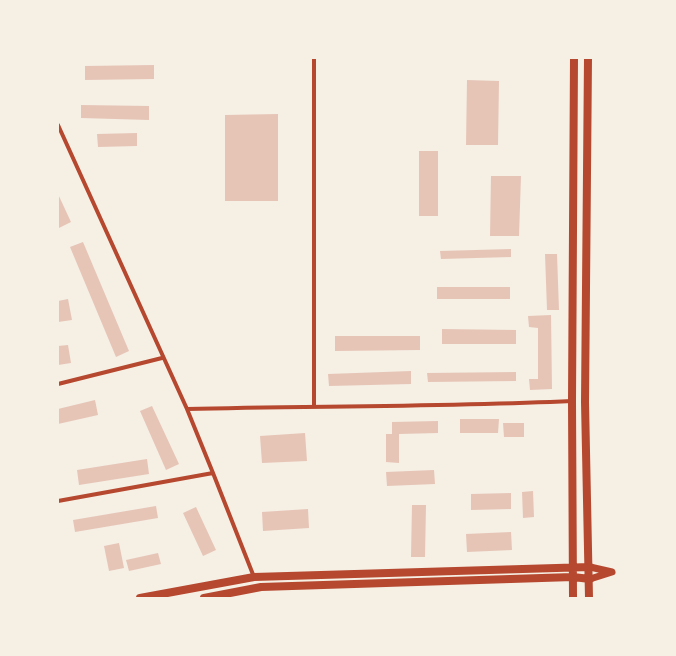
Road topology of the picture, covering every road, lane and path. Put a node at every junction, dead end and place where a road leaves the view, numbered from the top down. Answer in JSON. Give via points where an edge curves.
{"nodes":[{"id":1,"x":314,"y":58,"type":"edge"},
{"id":2,"x":574,"y":58,"type":"edge"},
{"id":3,"x":588,"y":58,"type":"edge"},
{"id":4,"x":58,"y":125,"type":"edge"},
{"id":5,"x":162,"y":358,"type":"junction"},
{"id":6,"x":58,"y":384,"type":"edge"},
{"id":7,"x":572,"y":402,"type":"junction"},
{"id":8,"x":314,"y":406,"type":"junction"},
{"id":9,"x":186,"y":409,"type":"junction"},
{"id":10,"x":213,"y":473,"type":"junction"},
{"id":11,"x":58,"y":501,"type":"edge"},
{"id":12,"x":572,"y":567,"type":"junction"},
{"id":13,"x":590,"y":567,"type":"junction"},
{"id":14,"x":615,"y":572,"type":"edge"},
{"id":15,"x":572,"y":577,"type":"junction"},
{"id":16,"x":254,"y":578,"type":"junction"},
{"id":17,"x":590,"y":578,"type":"junction"},
{"id":18,"x":140,"y":598,"type":"edge"},
{"id":19,"x":204,"y":598,"type":"edge"},
{"id":20,"x":572,"y":598,"type":"edge"},
{"id":21,"x":589,"y":598,"type":"edge"}],
"edges":[{"from":1,"to":8,"type":"street"},
{"from":2,"to":7,"type":"main road"},
{"from":3,"to":13,"type":"main road","via":[[585,402]]},
{"from":4,"to":5,"type":"street"},
{"from":5,"to":6,"type":"street"},
{"from":5,"to":9,"type":"street"},
{"from":7,"to":8,"type":"street","via":[[473,406]]},
{"from":7,"to":12,"type":"main road"},
{"from":8,"to":9,"type":"street"},
{"from":9,"to":10,"type":"street"},
{"from":10,"to":11,"type":"street"},
{"from":10,"to":16,"type":"street"},
{"from":12,"to":13,"type":"main road"},
{"from":12,"to":15,"type":"main road"},
{"from":12,"to":16,"type":"main road"},
{"from":13,"to":14,"type":"street"},
{"from":13,"to":17,"type":"main road"},
{"from":14,"to":17,"type":"street"},
{"from":15,"to":17,"type":"main road"},
{"from":15,"to":19,"type":"main road","via":[[260,587]]},
{"from":15,"to":20,"type":"main road"},
{"from":16,"to":18,"type":"main road"},
{"from":17,"to":21,"type":"main road"}]}
